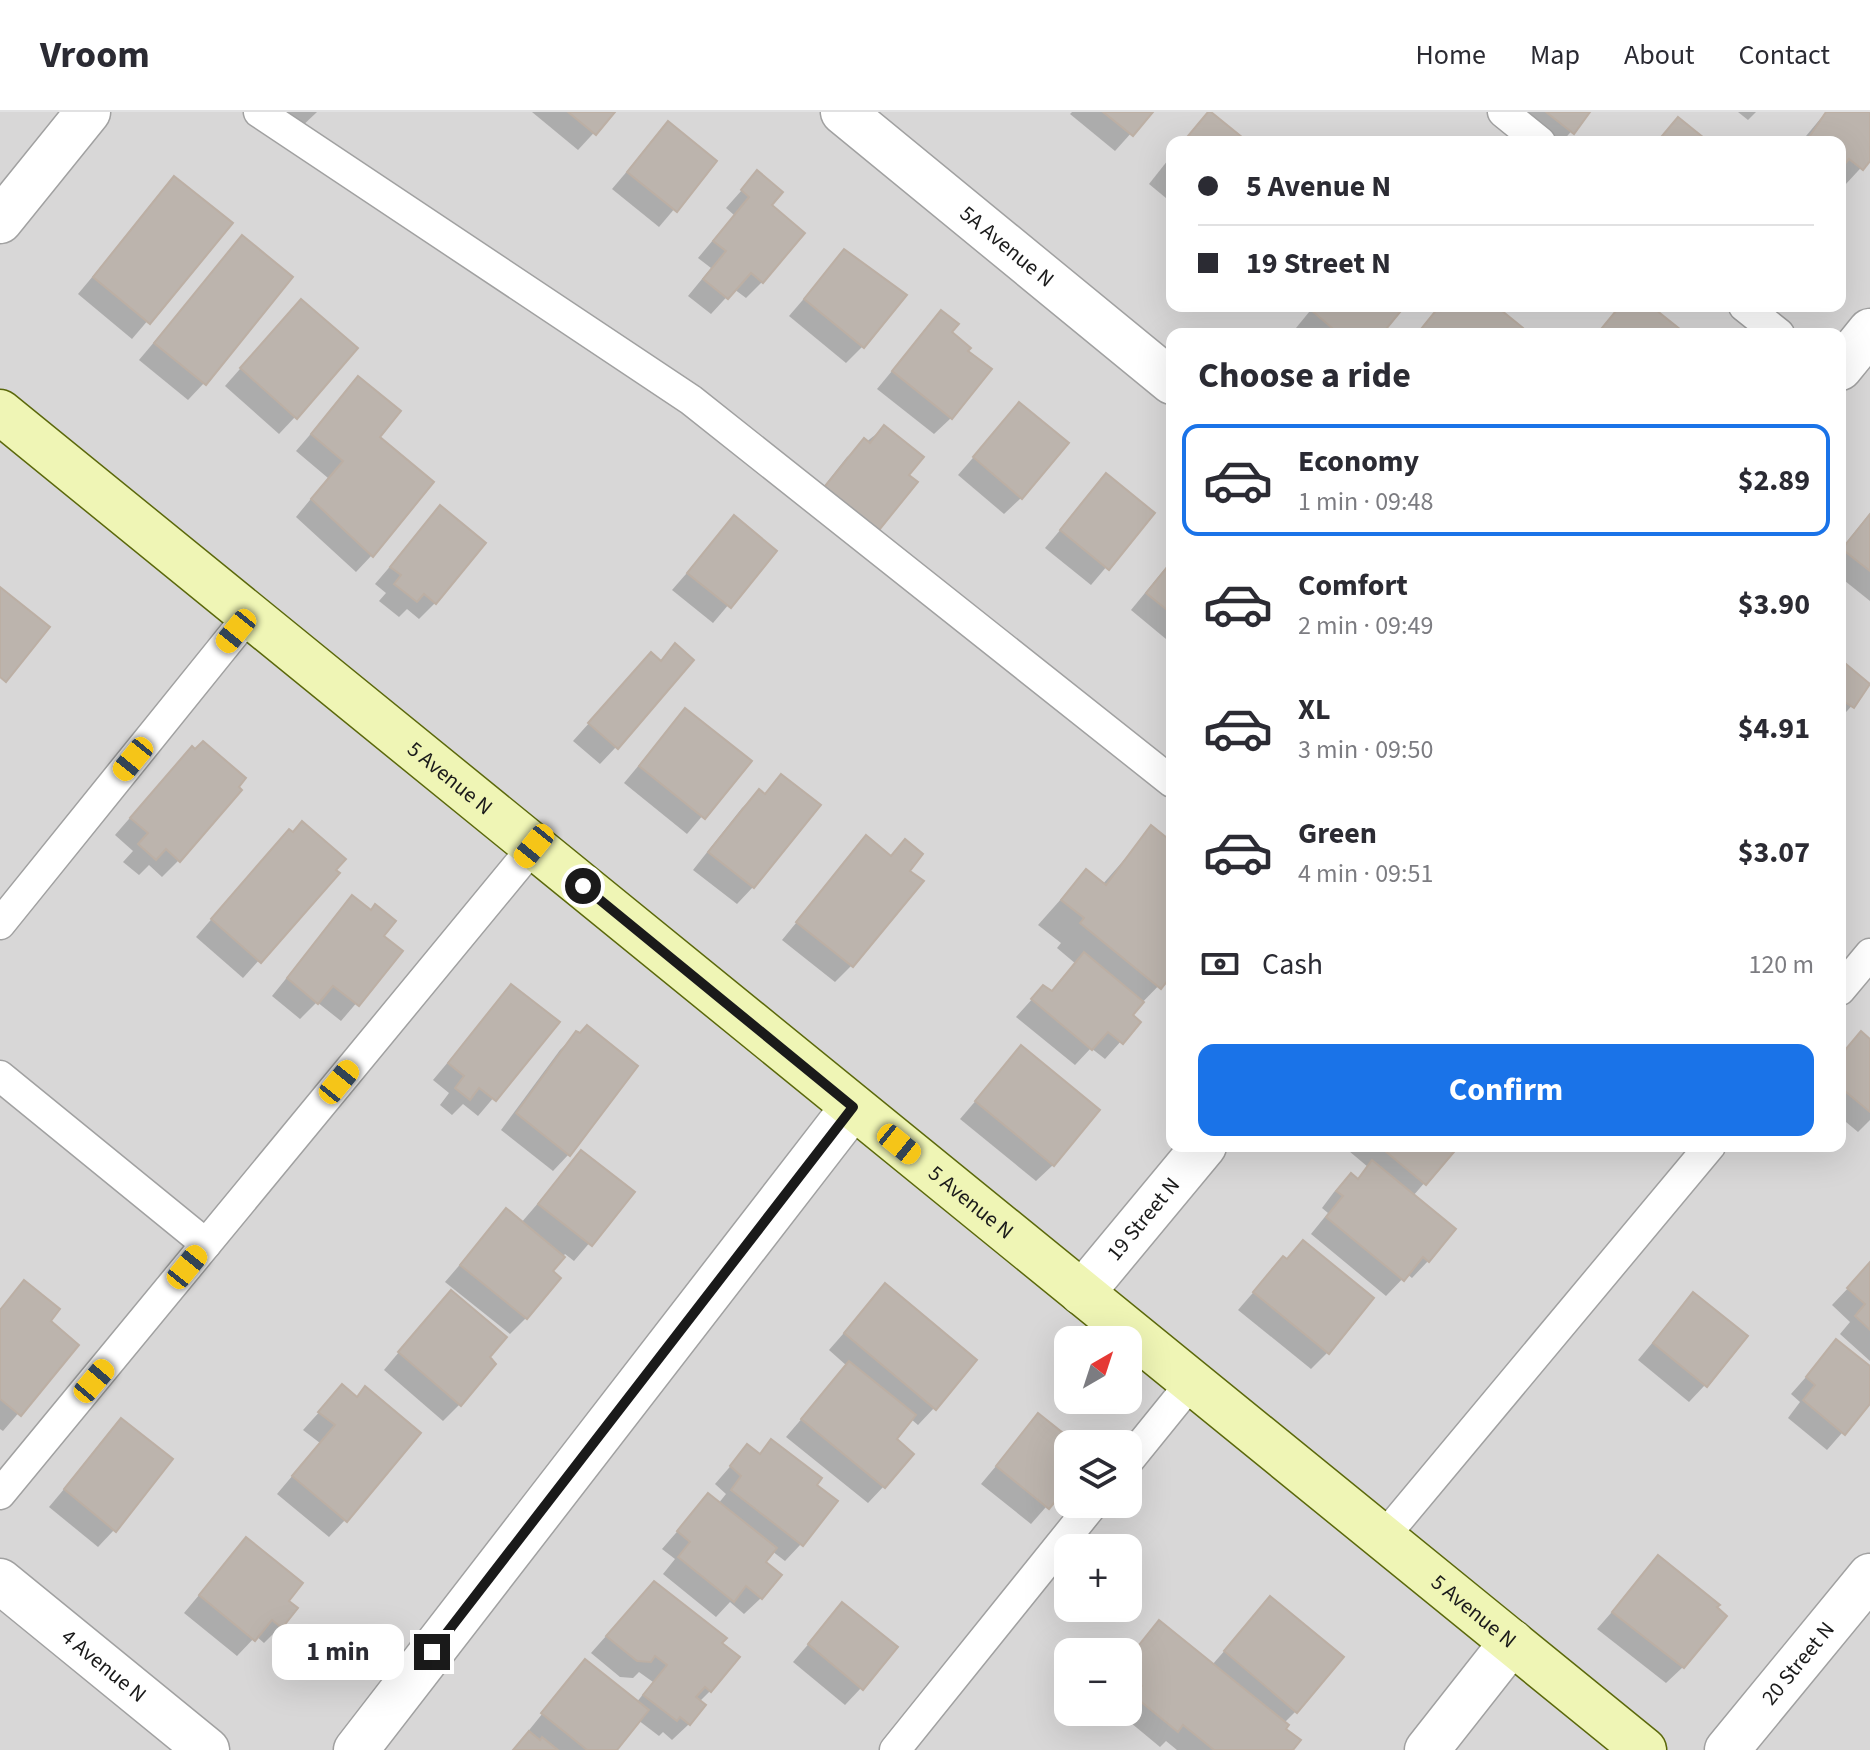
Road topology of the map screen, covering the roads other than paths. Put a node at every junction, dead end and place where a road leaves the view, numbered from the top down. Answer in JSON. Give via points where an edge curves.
{"nodes":[{"id":1,"x":88,"y":112,"type":"edge"},
{"id":2,"x":259,"y":112,"type":"edge"},
{"id":3,"x":843,"y":112,"type":"edge"},
{"id":4,"x":1503,"y":112,"type":"edge"},
{"id":5,"x":1533,"y":136,"type":"edge"},
{"id":6,"x":0,"y":221,"type":"edge"},
{"id":7,"x":1752,"y":312,"type":"edge"},
{"id":8,"x":1772,"y":328,"type":"edge"},
{"id":9,"x":1870,"y":331,"type":"edge"},
{"id":10,"x":1846,"y":361,"type":"edge"},
{"id":11,"x":1166,"y":377,"type":"edge"},
{"id":12,"x":0,"y":412,"type":"edge"},
{"id":13,"x":250,"y":614,"type":"junction"},
{"id":14,"x":1166,"y":777,"type":"edge"},
{"id":15,"x":534,"y":846,"type":"junction"},
{"id":16,"x":0,"y":924,"type":"edge"},
{"id":17,"x":1870,"y":954,"type":"edge"},
{"id":18,"x":1846,"y":983,"type":"edge"},
{"id":19,"x":0,"y":1076,"type":"edge"},
{"id":20,"x":853,"y":1107,"type":"junction"},
{"id":21,"x":1199,"y":1152,"type":"edge"},
{"id":22,"x":1705,"y":1152,"type":"edge"},
{"id":23,"x":206,"y":1244,"type":"junction"},
{"id":24,"x":1082,"y":1293,"type":"junction"},
{"id":25,"x":1192,"y":1382,"type":"junction"},
{"id":26,"x":1142,"y":1444,"type":"edge"},
{"id":27,"x":0,"y":1494,"type":"edge"},
{"id":28,"x":1082,"y":1518,"type":"edge"},
{"id":29,"x":1382,"y":1539,"type":"junction"},
{"id":30,"x":1870,"y":1576,"type":"edge"},
{"id":31,"x":0,"y":1581,"type":"edge"},
{"id":32,"x":1512,"y":1642,"type":"junction"},
{"id":33,"x":207,"y":1750,"type":"edge"},
{"id":34,"x":356,"y":1750,"type":"edge"},
{"id":35,"x":895,"y":1750,"type":"edge"},
{"id":36,"x":1427,"y":1750,"type":"edge"},
{"id":37,"x":1644,"y":1750,"type":"edge"},
{"id":38,"x":1727,"y":1750,"type":"edge"}],
"edges":[{"from":1,"to":6,"type":"street"},
{"from":2,"to":14,"type":"lane","via":[[691,400]]},
{"from":3,"to":11,"type":"street","name":"5A Avenue N"},
{"from":4,"to":5,"type":"lane"},
{"from":7,"to":8,"type":"lane"},
{"from":9,"to":10,"type":"street"},
{"from":12,"to":13,"type":"main road","name":"5 Avenue N"},
{"from":13,"to":15,"type":"main road","name":"5 Avenue N"},
{"from":13,"to":16,"type":"lane"},
{"from":15,"to":20,"type":"main road","name":"5 Avenue N"},
{"from":15,"to":23,"type":"lane"},
{"from":17,"to":18,"type":"lane"},
{"from":19,"to":23,"type":"lane"},
{"from":20,"to":24,"type":"main road","name":"5 Avenue N"},
{"from":20,"to":34,"type":"street"},
{"from":21,"to":24,"type":"street","name":"19 Street N"},
{"from":22,"to":29,"type":"lane"},
{"from":23,"to":27,"type":"lane"},
{"from":24,"to":25,"type":"main road","name":"5 Avenue N"},
{"from":25,"to":26,"type":"lane"},
{"from":25,"to":29,"type":"main road","name":"5 Avenue N"},
{"from":28,"to":35,"type":"lane"},
{"from":29,"to":32,"type":"main road","name":"5 Avenue N"},
{"from":30,"to":38,"type":"street","name":"20 Street N"},
{"from":31,"to":33,"type":"street","name":"4 Avenue N"},
{"from":32,"to":36,"type":"street"},
{"from":32,"to":37,"type":"main road","name":"5 Avenue N"}]}
